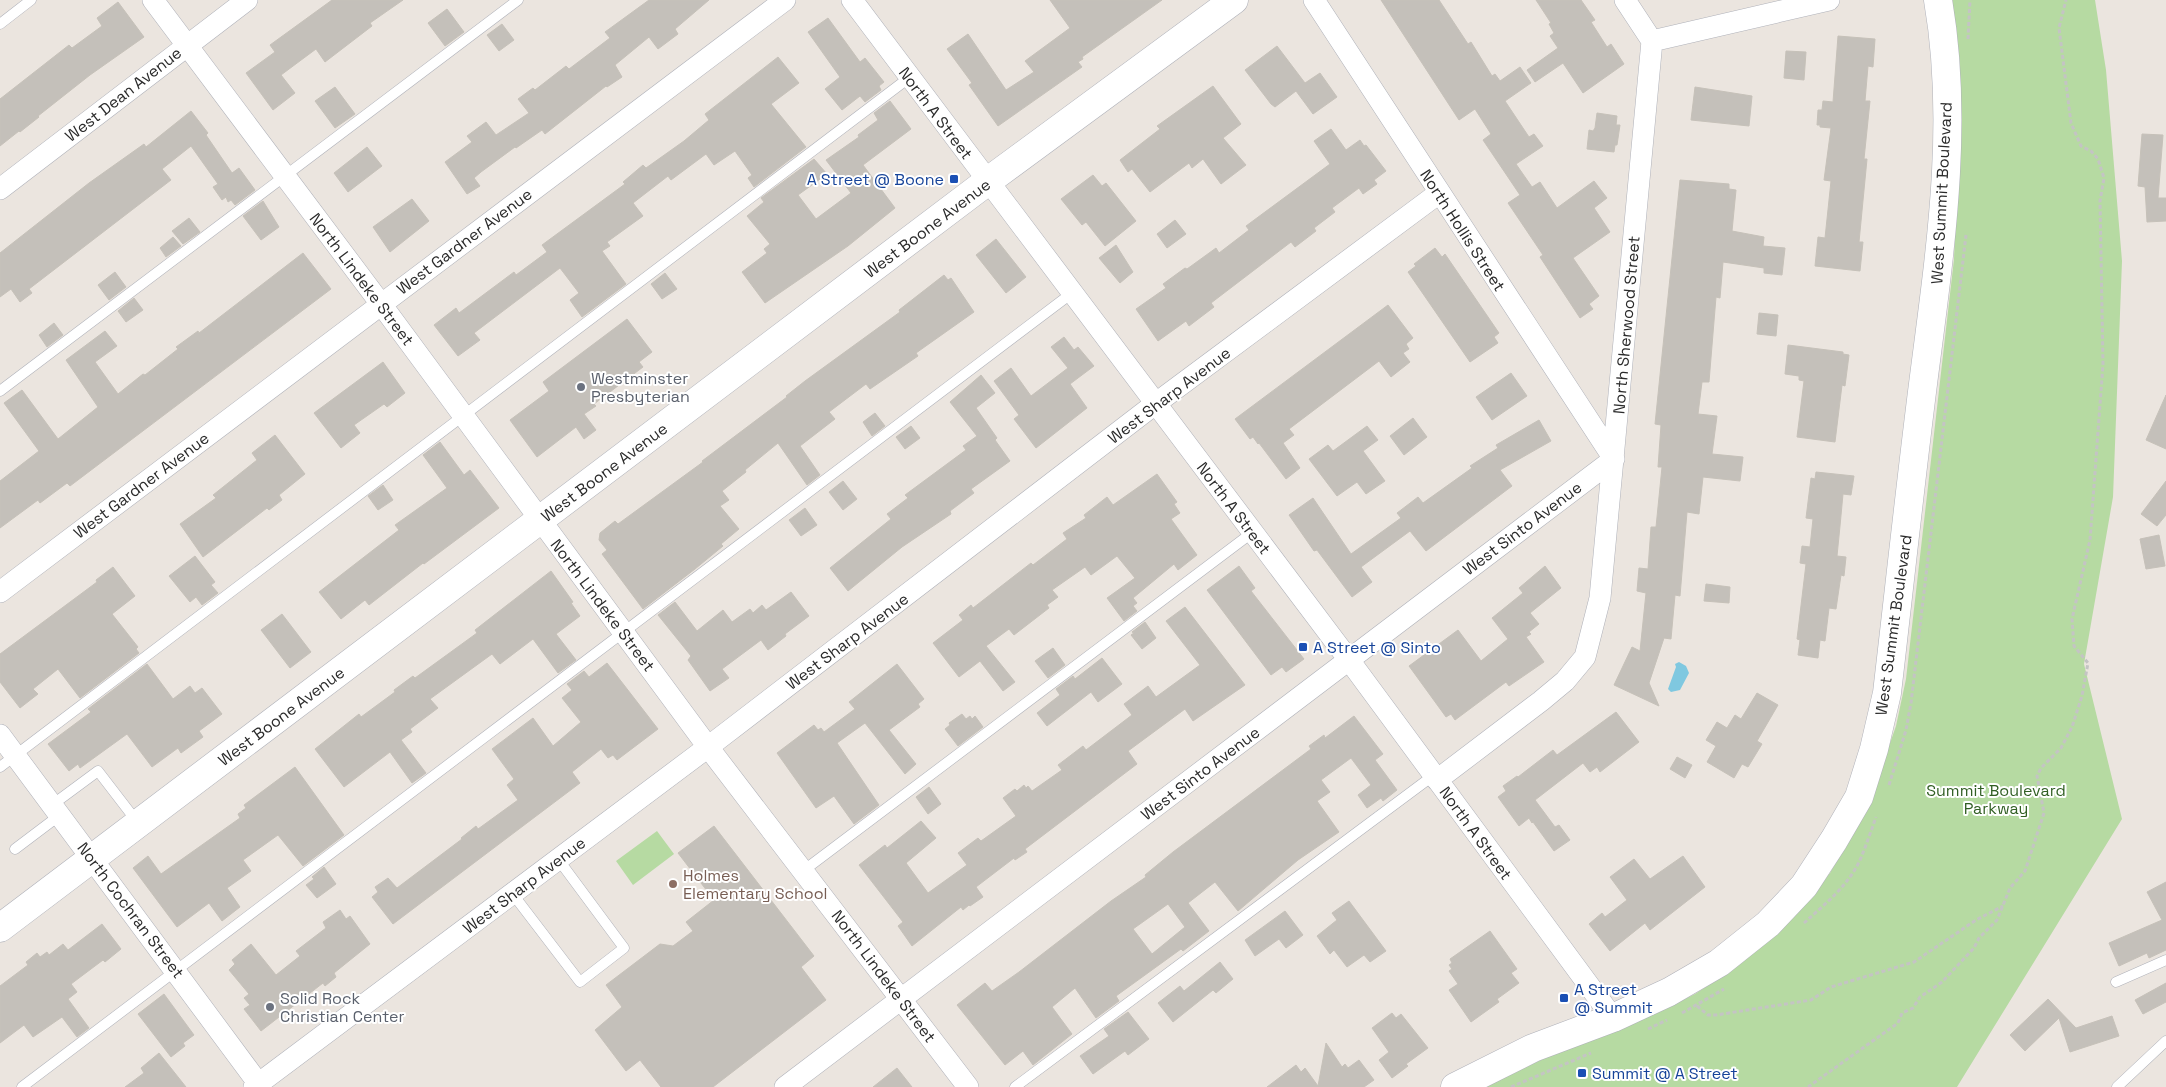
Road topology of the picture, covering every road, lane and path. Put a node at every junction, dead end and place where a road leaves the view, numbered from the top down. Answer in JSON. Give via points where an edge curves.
{"nodes":[{"id":1,"x":31,"y":0,"type":"edge"},
{"id":2,"x":153,"y":0,"type":"edge"},
{"id":3,"x":247,"y":0,"type":"edge"},
{"id":4,"x":518,"y":0,"type":"edge"},
{"id":5,"x":786,"y":0,"type":"edge"},
{"id":6,"x":852,"y":0,"type":"edge"},
{"id":7,"x":1234,"y":0,"type":"edge"},
{"id":8,"x":1314,"y":0,"type":"edge"},
{"id":9,"x":1625,"y":0,"type":"edge"},
{"id":10,"x":1829,"y":0,"type":"edge"},
{"id":11,"x":1938,"y":0,"type":"edge"},
{"id":12,"x":1970,"y":0,"type":"edge"},
{"id":13,"x":2066,"y":0,"type":"edge"},
{"id":14,"x":0,"y":24,"type":"edge"},
{"id":15,"x":1652,"y":41,"type":"junction"},
{"id":16,"x":187,"y":45,"type":"junction"},
{"id":17,"x":1967,"y":46,"type":"dead end"},
{"id":18,"x":910,"y":77,"type":"junction"},
{"id":19,"x":284,"y":176,"type":"junction"},
{"id":20,"x":988,"y":181,"type":"junction"},
{"id":21,"x":0,"y":189,"type":"edge"},
{"id":22,"x":1439,"y":193,"type":"junction"},
{"id":23,"x":1966,"y":228,"type":"dead end"},
{"id":24,"x":1072,"y":293,"type":"junction"},
{"id":25,"x":381,"y":304,"type":"junction"},
{"id":26,"x":0,"y":391,"type":"edge"},
{"id":27,"x":1155,"y":404,"type":"junction"},
{"id":28,"x":464,"y":417,"type":"junction"},
{"id":29,"x":1614,"y":459,"type":"junction"},
{"id":30,"x":540,"y":520,"type":"junction"},
{"id":31,"x":1253,"y":532,"type":"junction"},
{"id":32,"x":0,"y":592,"type":"edge"},
{"id":33,"x":625,"y":634,"type":"junction"},
{"id":34,"x":1349,"y":660,"type":"junction"},
{"id":35,"x":0,"y":735,"type":"edge"},
{"id":36,"x":708,"y":746,"type":"junction"},
{"id":37,"x":8,"y":761,"type":"edge"},
{"id":38,"x":1435,"y":777,"type":"junction"},
{"id":39,"x":1887,"y":790,"type":"dead end"},
{"id":40,"x":56,"y":810,"type":"junction"},
{"id":41,"x":1876,"y":816,"type":"dead end"},
{"id":42,"x":138,"y":824,"type":"junction"},
{"id":43,"x":15,"y":849,"type":"dead end"},
{"id":44,"x":92,"y":858,"type":"junction"},
{"id":45,"x":558,"y":859,"type":"junction"},
{"id":46,"x":804,"y":871,"type":"junction"},
{"id":47,"x":512,"y":893,"type":"junction"},
{"id":48,"x":2004,"y":905,"type":"junction"},
{"id":49,"x":0,"y":928,"type":"edge"},
{"id":50,"x":1797,"y":928,"type":"dead end"},
{"id":51,"x":2166,"y":960,"type":"edge"},
{"id":52,"x":176,"y":970,"type":"junction"},
{"id":53,"x":2116,"y":982,"type":"dead end"},
{"id":54,"x":1726,"y":986,"type":"dead end"},
{"id":55,"x":901,"y":999,"type":"junction"},
{"id":56,"x":1697,"y":1006,"type":"junction"},
{"id":57,"x":1681,"y":1014,"type":"dead end"},
{"id":58,"x":1613,"y":1018,"type":"junction"},
{"id":59,"x":1672,"y":1018,"type":"dead end"},
{"id":60,"x":1647,"y":1029,"type":"dead end"},
{"id":61,"x":2164,"y":1046,"type":"edge"},
{"id":62,"x":1595,"y":1051,"type":"dead end"},
{"id":63,"x":258,"y":1086,"type":"edge"},
{"id":64,"x":22,"y":1087,"type":"edge"},
{"id":65,"x":785,"y":1087,"type":"edge"},
{"id":66,"x":968,"y":1087,"type":"edge"},
{"id":67,"x":1016,"y":1087,"type":"edge"},
{"id":68,"x":1455,"y":1087,"type":"edge"},
{"id":69,"x":1511,"y":1087,"type":"edge"},
{"id":70,"x":1808,"y":1087,"type":"edge"},
{"id":71,"x":2117,"y":1087,"type":"edge"}],
"edges":[{"from":1,"to":14,"type":"lane"},
{"from":2,"to":16,"type":"street","name":"North Lindeke Street"},
{"from":3,"to":16,"type":"street","name":"West Dean Avenue"},
{"from":4,"to":19,"type":"lane"},
{"from":5,"to":25,"type":"street","name":"West Gardner Avenue"},
{"from":6,"to":18,"type":"street","name":"North A Street"},
{"from":7,"to":20,"type":"main road","name":"West Boone Avenue"},
{"from":8,"to":22,"type":"street","name":"North Hollis Street"},
{"from":9,"to":15,"type":"street"},
{"from":10,"to":15,"type":"street"},
{"from":11,"to":58,"type":"main road","name":"West Summit Boulevard","via":[[1946,72],[1947,135],[1941,245],[1887,693],[1872,757],[1859,797],[1834,840],[1804,886],[1768,924],[1719,963],[1669,992]]},
{"from":12,"to":17,"type":"path"},
{"from":13,"to":48,"type":"path","via":[[2059,28],[2071,123],[2081,146],[2098,159],[2104,178],[2100,201],[2103,364],[2090,540],[2072,619],[2074,646],[2088,663],[2072,727],[2061,748],[2037,776],[2044,813],[2025,871],[2010,888]]},
{"from":15,"to":29,"type":"street","name":"North Sherwood Street"},
{"from":16,"to":19,"type":"street","name":"North Lindeke Street"},
{"from":16,"to":21,"type":"street","name":"West Dean Avenue"},
{"from":18,"to":20,"type":"street","name":"North A Street"},
{"from":18,"to":28,"type":"lane"},
{"from":19,"to":25,"type":"street","name":"North Lindeke Street"},
{"from":19,"to":26,"type":"lane"},
{"from":20,"to":24,"type":"street","name":"North A Street"},
{"from":20,"to":30,"type":"main road","name":"West Boone Avenue"},
{"from":22,"to":27,"type":"street","name":"West Sharp Avenue"},
{"from":22,"to":29,"type":"street","name":"North Hollis Street"},
{"from":23,"to":39,"type":"path","via":[[1911,703]]},
{"from":24,"to":27,"type":"street","name":"North A Street"},
{"from":24,"to":33,"type":"lane"},
{"from":25,"to":28,"type":"street","name":"North Lindeke Street"},
{"from":25,"to":32,"type":"street","name":"West Gardner Avenue"},
{"from":27,"to":31,"type":"street","name":"North A Street"},
{"from":27,"to":36,"type":"street","name":"West Sharp Avenue"},
{"from":28,"to":30,"type":"street","name":"North Lindeke Street"},
{"from":28,"to":37,"type":"lane"},
{"from":29,"to":34,"type":"street","name":"West Sinto Avenue"},
{"from":29,"to":38,"type":"street","name":"North Sherwood Street","via":[[1600,598],[1585,656],[1565,681],[1541,701]]},
{"from":30,"to":33,"type":"street","name":"North Lindeke Street"},
{"from":30,"to":42,"type":"main road","name":"West Boone Avenue"},
{"from":31,"to":34,"type":"street","name":"North A Street"},
{"from":31,"to":46,"type":"lane"},
{"from":33,"to":36,"type":"street","name":"North Lindeke Street"},
{"from":33,"to":52,"type":"lane"},
{"from":34,"to":38,"type":"street","name":"North A Street"},
{"from":34,"to":55,"type":"street","name":"West Sinto Avenue"},
{"from":35,"to":37,"type":"street","name":"North Cochran Street"},
{"from":36,"to":45,"type":"street","name":"West Sharp Avenue"},
{"from":36,"to":46,"type":"street","name":"North Lindeke Street"},
{"from":37,"to":40,"type":"street","name":"North Cochran Street"},
{"from":38,"to":58,"type":"street","name":"North A Street"},
{"from":38,"to":67,"type":"lane"},
{"from":40,"to":42,"type":"lane","via":[[98,770]]},
{"from":40,"to":43,"type":"lane"},
{"from":40,"to":44,"type":"street","name":"North Cochran Street"},
{"from":41,"to":50,"type":"path","via":[[1860,861],[1847,880],[1834,896]]},
{"from":42,"to":44,"type":"main road","name":"West Boone Avenue"},
{"from":44,"to":49,"type":"main road","name":"West Boone Avenue"},
{"from":44,"to":52,"type":"street","name":"North Cochran Street"},
{"from":45,"to":47,"type":"street","name":"West Sharp Avenue"},
{"from":45,"to":47,"type":"lane","via":[[624,948],[580,982]]},
{"from":46,"to":55,"type":"street","name":"North Lindeke Street"},
{"from":47,"to":63,"type":"street","name":"West Sharp Avenue"},
{"from":48,"to":56,"type":"path","via":[[1914,962],[1831,987],[1811,1000],[1716,1015],[1708,1015]]},
{"from":48,"to":70,"type":"path","via":[[1997,920],[1974,948],[1942,982],[1920,997],[1914,1008],[1902,1013],[1898,1023]]},
{"from":51,"to":53,"type":"lane"},
{"from":52,"to":63,"type":"street","name":"North Cochran Street"},
{"from":52,"to":64,"type":"lane"},
{"from":54,"to":56,"type":"path"},
{"from":55,"to":65,"type":"street","name":"West Sinto Avenue"},
{"from":55,"to":66,"type":"street","name":"North Lindeke Street"},
{"from":56,"to":57,"type":"path"},
{"from":58,"to":68,"type":"main road","name":"West Summit Boulevard","via":[[1533,1048]]},
{"from":59,"to":60,"type":"path"},
{"from":61,"to":71,"type":"lane"},
{"from":62,"to":69,"type":"path"}]}
